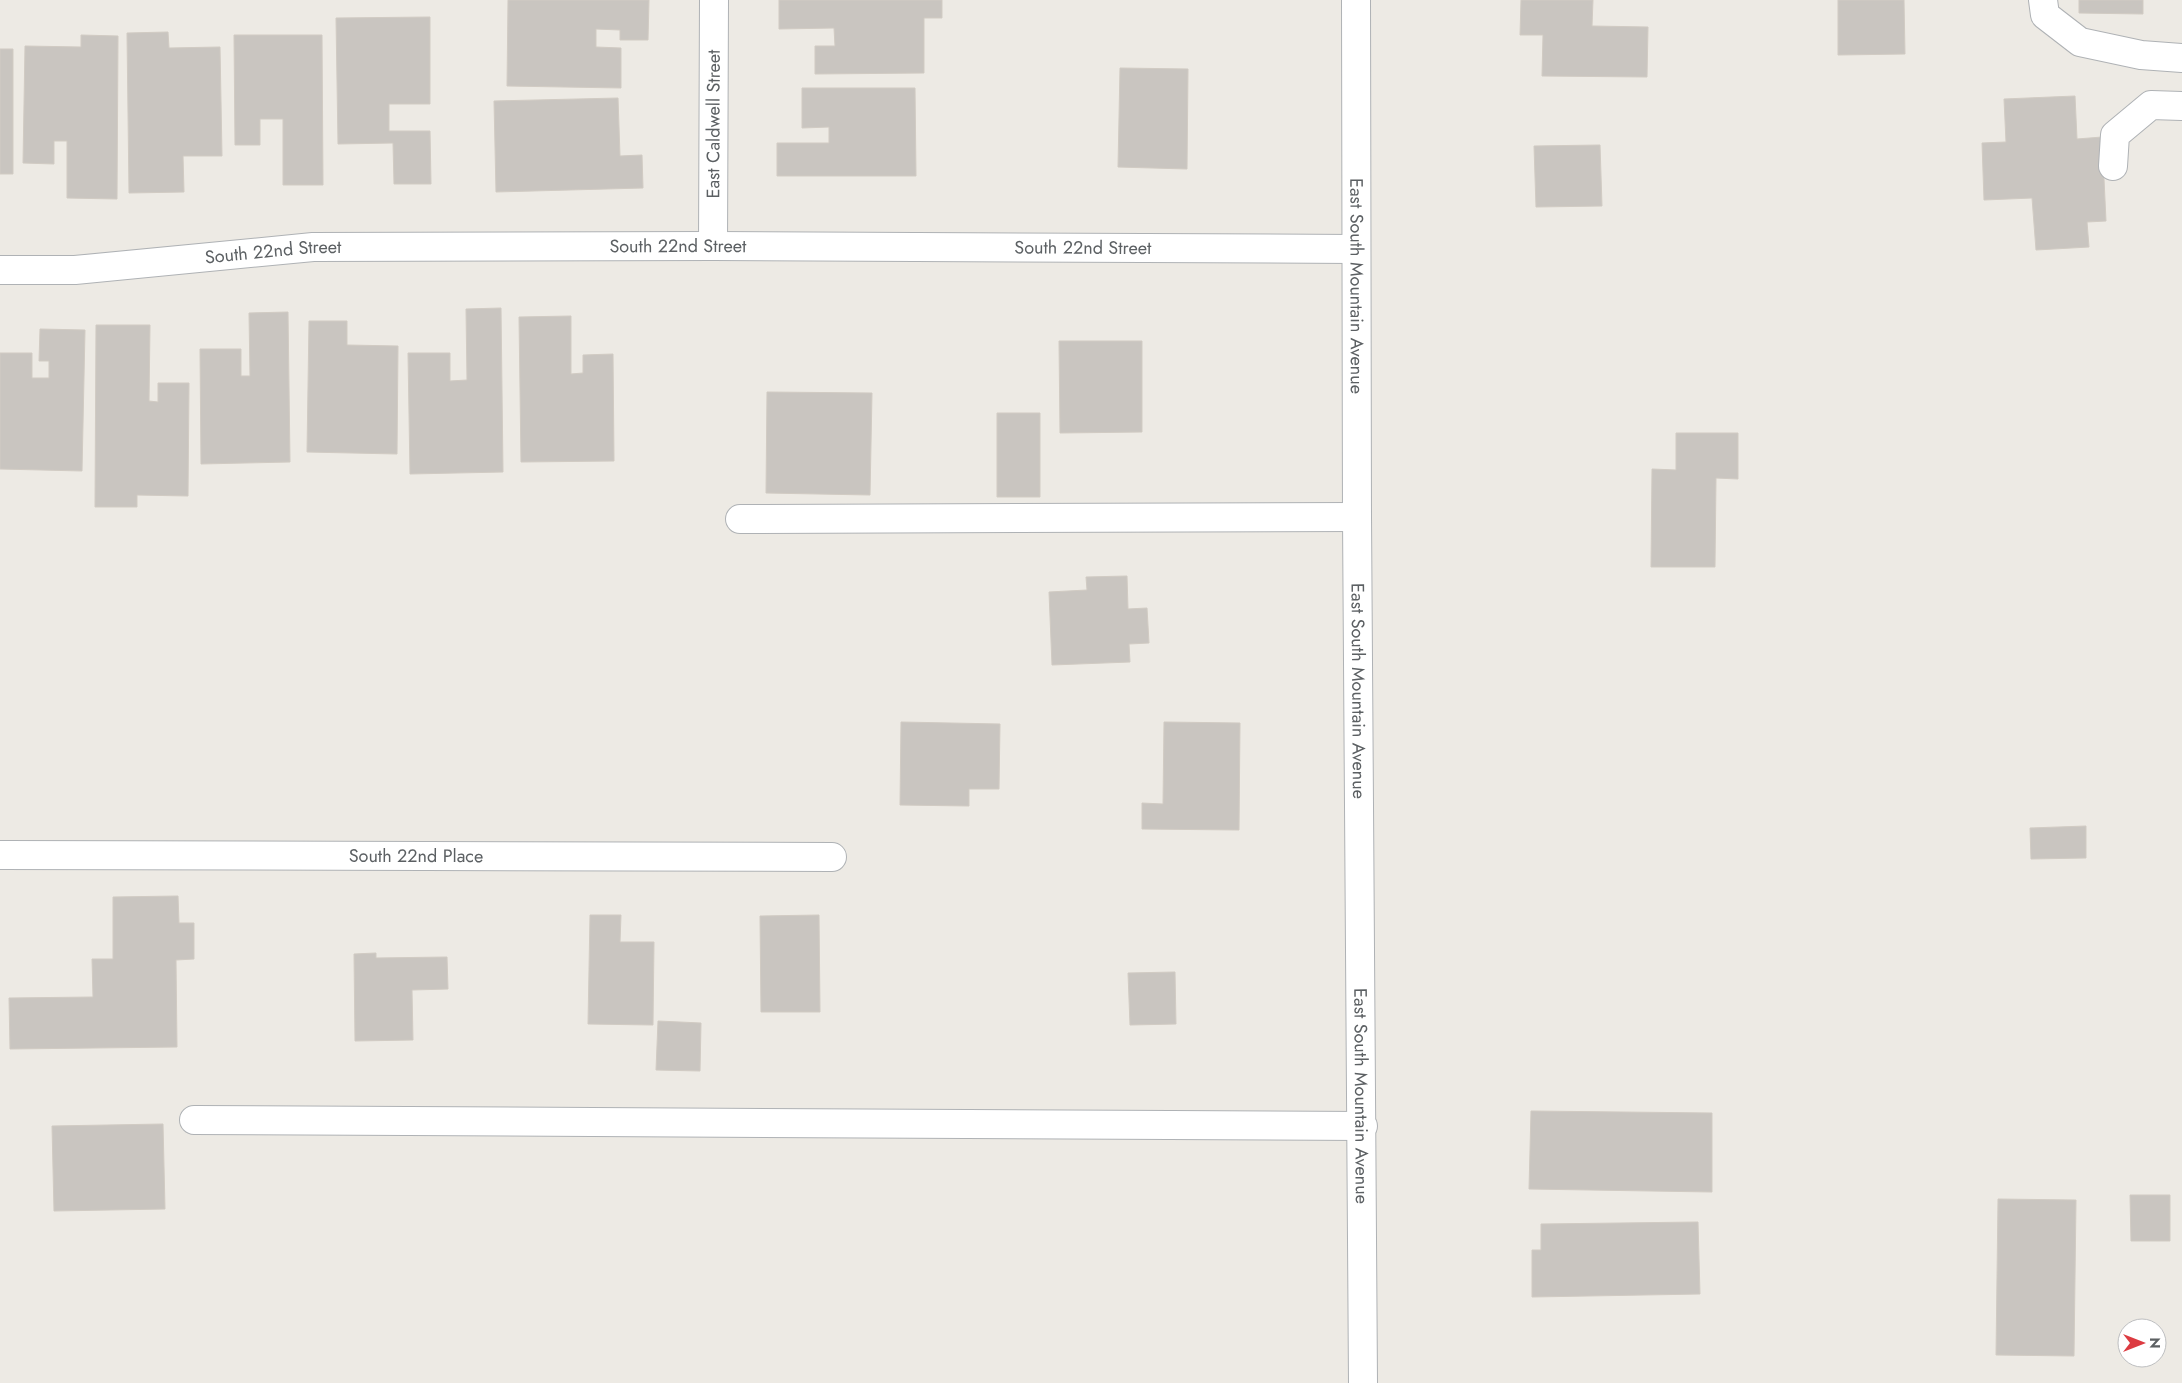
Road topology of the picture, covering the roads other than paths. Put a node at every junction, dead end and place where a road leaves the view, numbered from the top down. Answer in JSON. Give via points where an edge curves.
{"nodes":[{"id":1,"x":714,"y":0,"type":"edge"},
{"id":2,"x":1356,"y":0,"type":"edge"},
{"id":3,"x":2042,"y":0,"type":"edge"},
{"id":4,"x":2182,"y":58,"type":"edge"},
{"id":5,"x":2182,"y":106,"type":"edge"},
{"id":6,"x":2113,"y":166,"type":"dead end"},
{"id":7,"x":713,"y":246,"type":"junction"},
{"id":8,"x":1356,"y":249,"type":"junction"},
{"id":9,"x":0,"y":270,"type":"edge"},
{"id":10,"x":1357,"y":517,"type":"junction"},
{"id":11,"x":740,"y":519,"type":"dead end"},
{"id":12,"x":0,"y":856,"type":"edge"},
{"id":13,"x":832,"y":857,"type":"dead end"},
{"id":14,"x":194,"y":1120,"type":"dead end"},
{"id":15,"x":1363,"y":1126,"type":"junction"},
{"id":16,"x":1363,"y":1383,"type":"edge"}],
"edges":[{"from":1,"to":7,"type":"street","name":"East Caldwell Street"},
{"from":2,"to":8,"type":"street","name":"East South Mountain Avenue"},
{"from":3,"to":4,"type":"street","via":[[2045,15],[2080,42],[2141,55]]},
{"from":5,"to":6,"type":"street","via":[[2151,105],[2115,135]]},
{"from":7,"to":8,"type":"street","name":"South 22nd Street"},
{"from":7,"to":9,"type":"street","name":"South 22nd Street","via":[[313,247],[75,270]]},
{"from":8,"to":10,"type":"street","name":"East South Mountain Avenue"},
{"from":10,"to":11,"type":"street"},
{"from":10,"to":15,"type":"street","name":"East South Mountain Avenue"},
{"from":12,"to":13,"type":"street","name":"South 22nd Place"},
{"from":14,"to":15,"type":"street"},
{"from":15,"to":16,"type":"street","name":"East South Mountain Avenue"}]}
